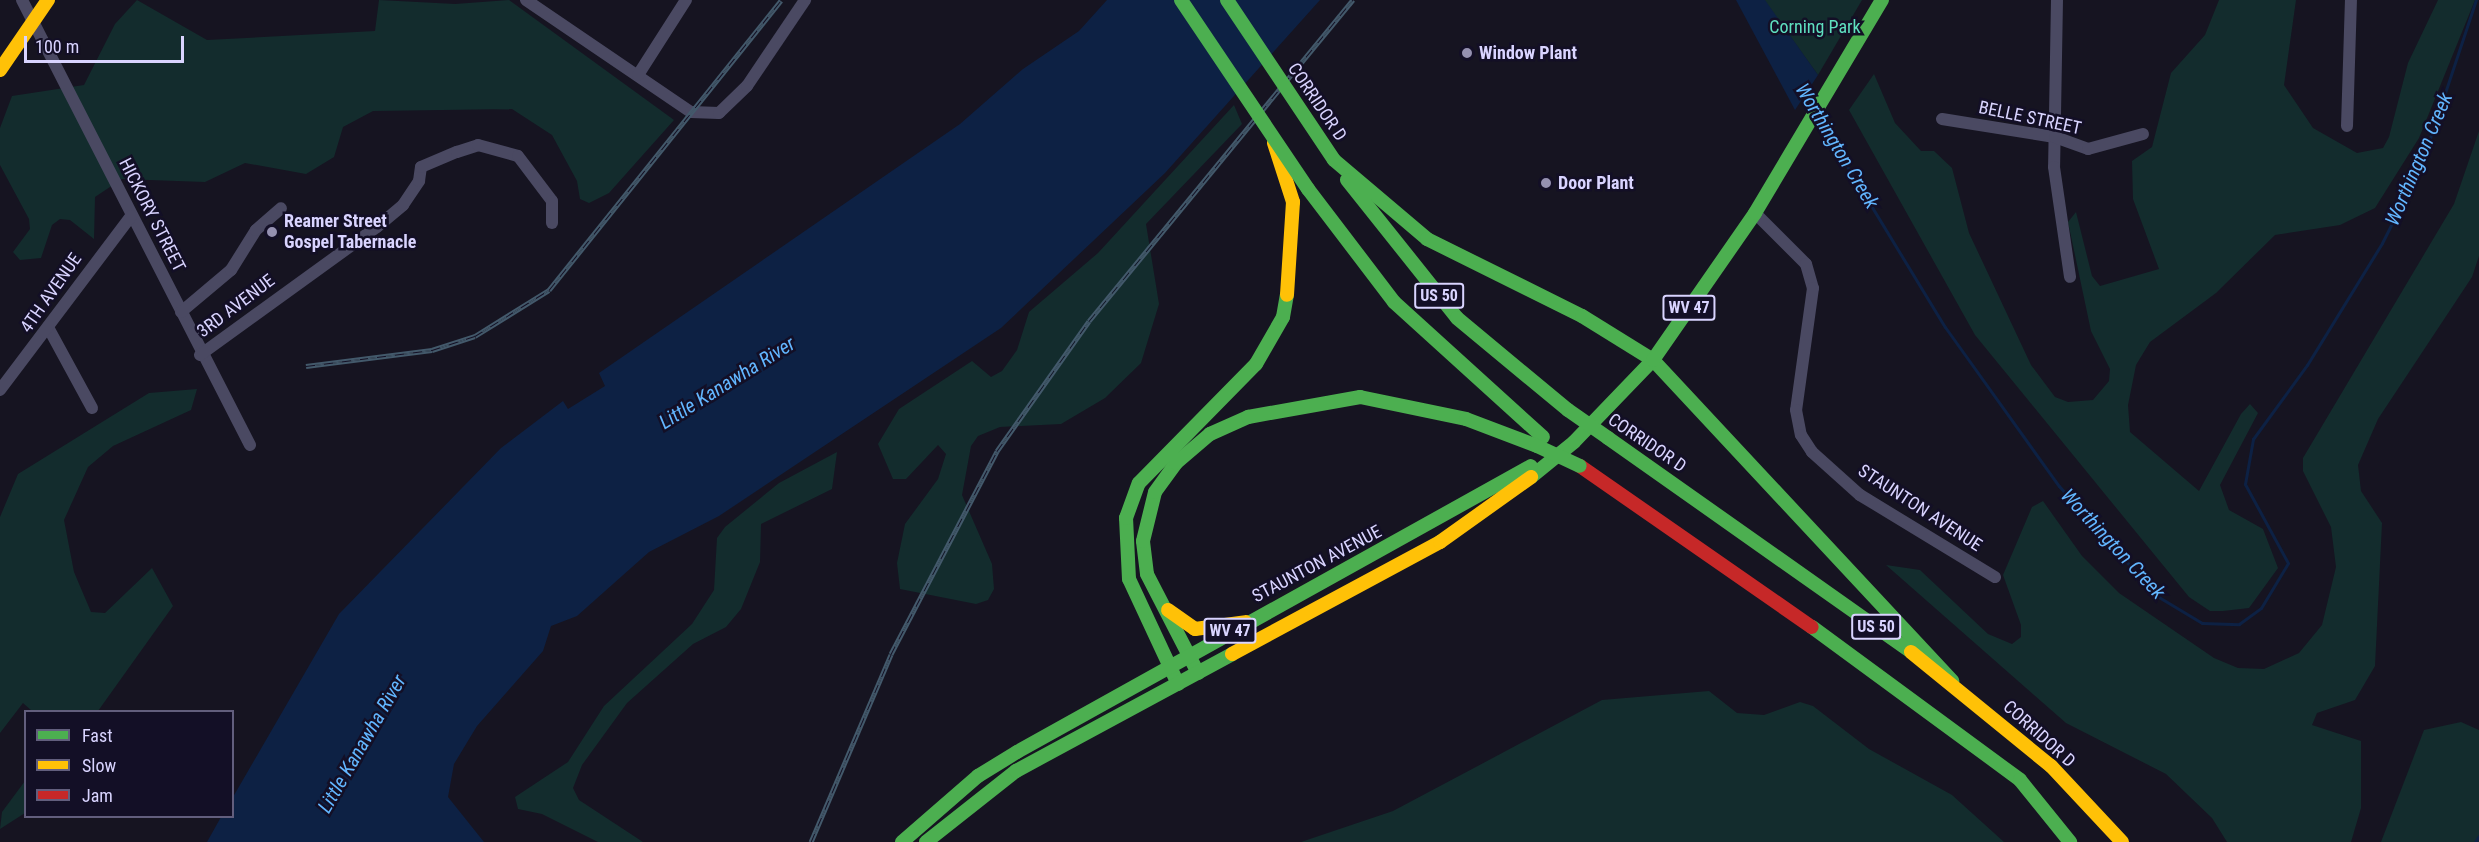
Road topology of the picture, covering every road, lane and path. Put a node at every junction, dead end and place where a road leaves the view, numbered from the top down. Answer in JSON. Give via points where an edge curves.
{"nodes":[{"id":1,"x":22,"y":0,"type":"edge"},
{"id":2,"x":48,"y":0,"type":"edge"},
{"id":3,"x":526,"y":0,"type":"edge"},
{"id":4,"x":686,"y":0,"type":"edge"},
{"id":5,"x":805,"y":0,"type":"edge"},
{"id":6,"x":1181,"y":0,"type":"edge"},
{"id":7,"x":1227,"y":0,"type":"edge"},
{"id":8,"x":1882,"y":0,"type":"edge"},
{"id":9,"x":2057,"y":0,"type":"edge"},
{"id":10,"x":2351,"y":0,"type":"edge"},
{"id":11,"x":34,"y":21,"type":"junction"},
{"id":12,"x":0,"y":70,"type":"edge"},
{"id":13,"x":638,"y":75,"type":"junction"},
{"id":14,"x":1942,"y":119,"type":"dead end"},
{"id":15,"x":2348,"y":126,"type":"dead end"},
{"id":16,"x":2143,"y":134,"type":"dead end"},
{"id":17,"x":2055,"y":137,"type":"junction"},
{"id":18,"x":1273,"y":138,"type":"junction"},
{"id":19,"x":1334,"y":160,"type":"junction"},
{"id":20,"x":281,"y":208,"type":"dead end"},
{"id":21,"x":1755,"y":213,"type":"junction"},
{"id":22,"x":131,"y":216,"type":"junction"},
{"id":23,"x":552,"y":223,"type":"dead end"},
{"id":24,"x":2070,"y":277,"type":"dead end"},
{"id":25,"x":181,"y":312,"type":"junction"},
{"id":26,"x":49,"y":329,"type":"junction"},
{"id":27,"x":200,"y":355,"type":"junction"},
{"id":28,"x":1653,"y":360,"type":"junction"},
{"id":29,"x":0,"y":390,"type":"edge"},
{"id":30,"x":92,"y":408,"type":"dead end"},
{"id":31,"x":1540,"y":442,"type":"junction"},
{"id":32,"x":1574,"y":442,"type":"junction"},
{"id":33,"x":250,"y":445,"type":"dead end"},
{"id":34,"x":1995,"y":577,"type":"dead end"},
{"id":35,"x":1155,"y":592,"type":"junction"},
{"id":36,"x":1246,"y":622,"type":"junction"},
{"id":37,"x":1188,"y":654,"type":"junction"},
{"id":38,"x":1168,"y":666,"type":"junction"},
{"id":39,"x":1198,"y":673,"type":"junction"},
{"id":40,"x":1952,"y":681,"type":"junction"},
{"id":41,"x":1178,"y":684,"type":"junction"},
{"id":42,"x":902,"y":842,"type":"edge"},
{"id":43,"x":927,"y":842,"type":"edge"},
{"id":44,"x":2070,"y":842,"type":"edge"},
{"id":45,"x":2122,"y":842,"type":"edge"}],
"edges":[{"from":1,"to":11,"type":"street","name":"HICKORY STREET"},
{"from":2,"to":11,"type":"main road"},
{"from":3,"to":13,"type":"street"},
{"from":4,"to":13,"type":"street"},
{"from":5,"to":13,"type":"street","via":[[747,86],[719,113],[692,112]]},
{"from":6,"to":18,"type":"main road","number":"US 50","bridge":true},
{"from":7,"to":19,"type":"main road","name":"CORRIDOR D","number":"US 50","bridge":true},
{"from":8,"to":21,"type":"main road","name":"STAUNTON AVENUE","number":"WV 47"},
{"from":9,"to":17,"type":"street"},
{"from":10,"to":15,"type":"street"},
{"from":11,"to":12,"type":"main road"},
{"from":11,"to":22,"type":"street","name":"HICKORY STREET"},
{"from":14,"to":17,"type":"street","name":"BELLE STREET"},
{"from":16,"to":17,"type":"street","name":"BELLE STREET","via":[[2088,149]]},
{"from":17,"to":24,"type":"street"},
{"from":18,"to":31,"type":"main road","number":"US 50","bridge":true,"via":[[1394,302]]},
{"from":18,"to":38,"type":"main road","via":[[1293,202],[1293,263],[1283,317],[1256,364],[1139,483],[1126,518],[1129,579]]},
{"from":19,"to":28,"type":"main road","via":[[1427,239],[1582,316]]},
{"from":19,"to":40,"type":"main road","name":"CORRIDOR D","number":"US 50","bridge":true,"via":[[1372,218],[1457,318],[1568,410]]},
{"from":20,"to":25,"type":"street","via":[[255,230],[231,270]]},
{"from":21,"to":28,"type":"main road","name":"STAUNTON AVENUE","number":"WV 47"},
{"from":21,"to":34,"type":"street","name":"STAUNTON AVENUE","via":[[1806,264],[1813,288],[1796,410],[1801,435],[1812,452],[1860,495]]},
{"from":22,"to":25,"type":"street","name":"HICKORY STREET"},
{"from":22,"to":26,"type":"street","name":"4TH AVENUE","via":[[89,267]]},
{"from":23,"to":27,"type":"street","name":"3RD AVENUE","via":[[552,201],[518,156],[478,145],[422,167],[419,181],[394,212]]},
{"from":25,"to":27,"type":"street","name":"HICKORY STREET"},
{"from":26,"to":29,"type":"street","name":"4TH AVENUE"},
{"from":26,"to":30,"type":"street"},
{"from":27,"to":33,"type":"street","name":"HICKORY STREET"},
{"from":28,"to":32,"type":"main road","name":"STAUNTON AVENUE","number":"WV 47"},
{"from":28,"to":40,"type":"main road"},
{"from":31,"to":35,"type":"main road","via":[[1425,408],[1360,397],[1248,417],[1210,434],[1176,463],[1155,492],[1143,541]]},
{"from":31,"to":44,"type":"main road","number":"US 50","bridge":true,"via":[[1928,707],[2020,780]]},
{"from":32,"to":36,"type":"main road","name":"STAUNTON AVENUE","number":"WV 47"},
{"from":32,"to":39,"type":"main road","name":"STAUNTON AVENUE","number":"WV 47","via":[[1507,497],[1440,542]]},
{"from":35,"to":36,"type":"main road","via":[[1172,615],[1195,628]]},
{"from":35,"to":37,"type":"main road"},
{"from":36,"to":37,"type":"main road","name":"STAUNTON AVENUE","number":"WV 47"},
{"from":37,"to":38,"type":"main road","name":"STAUNTON AVENUE","number":"WV 47"},
{"from":37,"to":39,"type":"main road"},
{"from":38,"to":41,"type":"main road"},
{"from":38,"to":42,"type":"main road","name":"STAUNTON AVENUE","number":"WV 47","via":[[978,776]]},
{"from":39,"to":41,"type":"main road","name":"STAUNTON AVENUE","number":"WV 47"},
{"from":40,"to":45,"type":"main road","name":"CORRIDOR D","number":"US 50","via":[[2051,766]]},
{"from":41,"to":43,"type":"main road","name":"STAUNTON AVENUE","number":"WV 47","via":[[1016,771]]}]}
